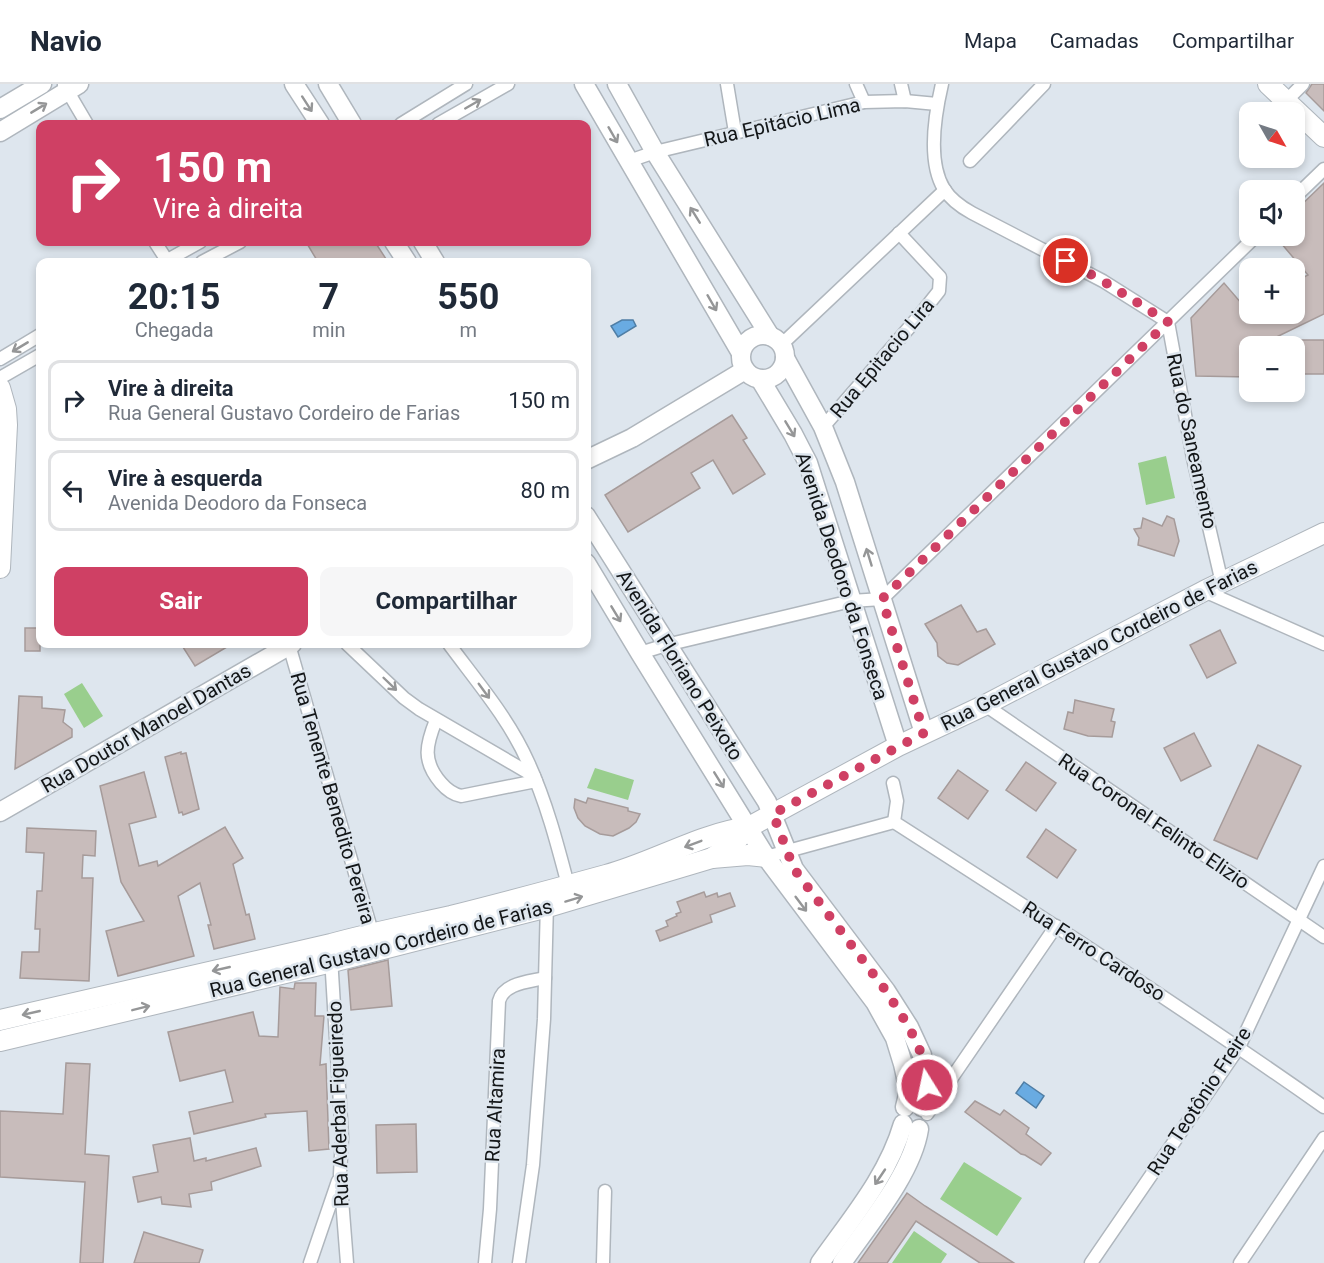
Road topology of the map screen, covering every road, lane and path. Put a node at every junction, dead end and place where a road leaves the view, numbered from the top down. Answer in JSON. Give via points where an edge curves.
{"nodes":[{"id":1,"x":42,"y":84,"type":"edge"},
{"id":2,"x":294,"y":84,"type":"edge"},
{"id":3,"x":328,"y":84,"type":"edge"},
{"id":4,"x":466,"y":84,"type":"edge"},
{"id":5,"x":508,"y":84,"type":"edge"},
{"id":6,"x":584,"y":84,"type":"edge"},
{"id":7,"x":617,"y":84,"type":"edge"},
{"id":8,"x":727,"y":84,"type":"edge"},
{"id":9,"x":856,"y":84,"type":"edge"},
{"id":10,"x":901,"y":84,"type":"edge"},
{"id":11,"x":942,"y":84,"type":"edge"},
{"id":12,"x":1044,"y":84,"type":"edge"},
{"id":13,"x":1268,"y":84,"type":"edge"},
{"id":14,"x":1303,"y":84,"type":"edge"},
{"id":15,"x":70,"y":86,"type":"edge"},
{"id":16,"x":905,"y":101,"type":"junction"},
{"id":17,"x":1286,"y":101,"type":"junction"},
{"id":18,"x":864,"y":102,"type":"junction"},
{"id":19,"x":937,"y":104,"type":"junction"},
{"id":20,"x":0,"y":109,"type":"edge"},
{"id":21,"x":85,"y":120,"type":"edge"},
{"id":22,"x":317,"y":120,"type":"edge"},
{"id":23,"x":350,"y":120,"type":"edge"},
{"id":24,"x":408,"y":120,"type":"edge"},
{"id":25,"x":445,"y":120,"type":"edge"},
{"id":26,"x":0,"y":132,"type":"edge"},
{"id":27,"x":735,"y":132,"type":"junction"},
{"id":28,"x":1324,"y":137,"type":"edge"},
{"id":29,"x":655,"y":152,"type":"junction"},
{"id":30,"x":628,"y":161,"type":"junction"},
{"id":31,"x":970,"y":161,"type":"dead end"},
{"id":32,"x":1324,"y":169,"type":"edge"},
{"id":33,"x":1305,"y":187,"type":"edge"},
{"id":34,"x":945,"y":190,"type":"junction"},
{"id":35,"x":899,"y":233,"type":"junction"},
{"id":36,"x":193,"y":246,"type":"edge"},
{"id":37,"x":232,"y":246,"type":"edge"},
{"id":38,"x":714,"y":246,"type":"junction"},
{"id":39,"x":1246,"y":246,"type":"edge"},
{"id":40,"x":173,"y":258,"type":"edge"},
{"id":41,"x":210,"y":258,"type":"edge"},
{"id":42,"x":688,"y":261,"type":"junction"},
{"id":43,"x":1168,"y":322,"type":"junction"},
{"id":44,"x":36,"y":337,"type":"edge"},
{"id":45,"x":779,"y":346,"type":"junction"},
{"id":46,"x":36,"y":357,"type":"edge"},
{"id":47,"x":0,"y":359,"type":"edge"},
{"id":48,"x":749,"y":368,"type":"junction"},
{"id":49,"x":0,"y":378,"type":"edge"},
{"id":50,"x":0,"y":388,"type":"edge"},
{"id":51,"x":823,"y":427,"type":"junction"},
{"id":52,"x":632,"y":438,"type":"junction"},
{"id":53,"x":591,"y":458,"type":"edge"},
{"id":54,"x":591,"y":470,"type":"edge"},
{"id":55,"x":591,"y":524,"type":"edge"},
{"id":56,"x":1324,"y":533,"type":"edge"},
{"id":57,"x":0,"y":568,"type":"edge"},
{"id":58,"x":591,"y":572,"type":"edge"},
{"id":59,"x":1213,"y":587,"type":"junction"},
{"id":60,"x":867,"y":600,"type":"junction"},
{"id":61,"x":1324,"y":644,"type":"edge"},
{"id":62,"x":666,"y":645,"type":"junction"},
{"id":63,"x":283,"y":648,"type":"edge"},
{"id":64,"x":291,"y":648,"type":"edge"},
{"id":65,"x":351,"y":648,"type":"edge"},
{"id":66,"x":452,"y":648,"type":"edge"},
{"id":67,"x":640,"y":653,"type":"junction"},
{"id":68,"x":985,"y":705,"type":"junction"},
{"id":69,"x":436,"y":720,"type":"junction"},
{"id":70,"x":924,"y":733,"type":"junction"},
{"id":71,"x":898,"y":746,"type":"junction"},
{"id":72,"x":535,"y":778,"type":"junction"},
{"id":73,"x":892,"y":783,"type":"dead end"},
{"id":74,"x":0,"y":812,"type":"edge"},
{"id":75,"x":773,"y":814,"type":"junction"},
{"id":76,"x":894,"y":822,"type":"junction"},
{"id":77,"x":749,"y":827,"type":"junction"},
{"id":78,"x":787,"y":852,"type":"junction"},
{"id":79,"x":766,"y":857,"type":"junction"},
{"id":80,"x":712,"y":858,"type":"junction"},
{"id":81,"x":1324,"y":867,"type":"edge"},
{"id":82,"x":568,"y":885,"type":"junction"},
{"id":83,"x":547,"y":899,"type":"junction"},
{"id":84,"x":1298,"y":920,"type":"junction"},
{"id":85,"x":1056,"y":926,"type":"junction"},
{"id":86,"x":1324,"y":937,"type":"edge"},
{"id":87,"x":372,"y":942,"type":"junction"},
{"id":88,"x":331,"y":953,"type":"junction"},
{"id":89,"x":545,"y":978,"type":"junction"},
{"id":90,"x":0,"y":1020,"type":"edge"},
{"id":91,"x":0,"y":1041,"type":"edge"},
{"id":92,"x":1239,"y":1047,"type":"junction"},
{"id":93,"x":1324,"y":1107,"type":"edge"},
{"id":94,"x":915,"y":1116,"type":"junction"},
{"id":95,"x":1324,"y":1138,"type":"edge"},
{"id":96,"x":340,"y":1174,"type":"junction"},
{"id":97,"x":605,"y":1191,"type":"dead end"},
{"id":98,"x":310,"y":1263,"type":"edge"},
{"id":99,"x":347,"y":1263,"type":"edge"},
{"id":100,"x":485,"y":1263,"type":"edge"},
{"id":101,"x":519,"y":1263,"type":"edge"},
{"id":102,"x":603,"y":1263,"type":"edge"},
{"id":103,"x":820,"y":1263,"type":"edge"},
{"id":104,"x":842,"y":1263,"type":"edge"},
{"id":105,"x":1090,"y":1263,"type":"edge"},
{"id":106,"x":1240,"y":1263,"type":"edge"}],
"edges":[{"from":1,"to":20,"type":"main road"},
{"from":2,"to":22,"type":"main road","one_way":true},
{"from":3,"to":23,"type":"main road"},
{"from":4,"to":24,"type":"street"},
{"from":25,"to":5,"type":"street","one_way":true},
{"from":6,"to":30,"type":"main road","name":"Avenida Deodoro da Fonseca","one_way":true},
{"from":7,"to":29,"type":"main road","name":"Avenida Deodoro da Fonseca"},
{"from":8,"to":27,"type":"street"},
{"from":9,"to":18,"type":"street"},
{"from":10,"to":16,"type":"street"},
{"from":11,"to":19,"type":"street"},
{"from":12,"to":31,"type":"street"},
{"from":13,"to":17,"type":"main road"},
{"from":14,"to":17,"type":"street"},
{"from":15,"to":21,"type":"street"},
{"from":26,"to":15,"type":"main road","one_way":true},
{"from":16,"to":18,"type":"street","name":"Rua Epitácio Lima"},
{"from":16,"to":19,"type":"street","name":"Rua Epitácio Lima"},
{"from":17,"to":28,"type":"main road"},
{"from":18,"to":27,"type":"street","name":"Rua Epitácio Lima"},
{"from":19,"to":34,"type":"street","via":[[934,143],[938,176]]},
{"from":27,"to":29,"type":"street","name":"Rua Epitácio Lima"},
{"from":29,"to":30,"type":"street","name":"Rua Epitácio Lima"},
{"from":38,"to":29,"type":"main road","name":"Avenida Deodoro da Fonseca","one_way":true},
{"from":30,"to":42,"type":"main road","name":"Avenida Deodoro da Fonseca"},
{"from":32,"to":33,"type":"street"},
{"from":34,"to":35,"type":"street"},
{"from":34,"to":43,"type":"street","via":[[972,213],[1103,281]]},
{"from":35,"to":45,"type":"street"},
{"from":35,"to":51,"type":"street","name":"Rua Epitacio Lira","via":[[940,277],[939,291]]},
{"from":36,"to":40,"type":"street"},
{"from":37,"to":41,"type":"street"},
{"from":38,"to":42,"type":"main road"},
{"from":38,"to":45,"type":"main road","name":"Avenida Deodoro da Fonseca"},
{"from":39,"to":43,"type":"street"},
{"from":42,"to":48,"type":"main road","name":"Avenida Deodoro da Fonseca","one_way":true},
{"from":43,"to":59,"type":"street","name":"Rua do Saneamento"},
{"from":43,"to":60,"type":"street"},
{"from":44,"to":47,"type":"street","one_way":true},
{"from":45,"to":48,"type":"main road","via":[[783,365],[774,376]]},
{"from":45,"to":48,"type":"main road","via":[[763,335],[749,340]]},
{"from":45,"to":51,"type":"main road","name":"Avenida Deodoro da Fonseca"},
{"from":46,"to":49,"type":"street"},
{"from":48,"to":52,"type":"main road"},
{"from":48,"to":60,"type":"main road","name":"Avenida Deodoro da Fonseca","one_way":true,"via":[[808,463]]},
{"from":50,"to":57,"type":"main road","via":[[7,425]]},
{"from":60,"to":51,"type":"main road","name":"Avenida Deodoro da Fonseca","one_way":true,"via":[[845,482]]},
{"from":52,"to":53,"type":"main road"},
{"from":52,"to":54,"type":"main road"},
{"from":55,"to":62,"type":"main road","name":"Avenida Floriano Peixoto"},
{"from":56,"to":59,"type":"main road","name":"Rua General Gustavo Cordeiro de Farias"},
{"from":58,"to":67,"type":"main road","name":"Avenida Floriano Peixoto","one_way":true},
{"from":59,"to":61,"type":"street"},
{"from":59,"to":68,"type":"main road","name":"Rua General Gustavo Cordeiro de Farias"},
{"from":60,"to":62,"type":"street"},
{"from":60,"to":70,"type":"main road","name":"Avenida Deodoro da Fonseca"},
{"from":60,"to":71,"type":"main road","name":"Avenida Deodoro da Fonseca"},
{"from":62,"to":67,"type":"street"},
{"from":62,"to":75,"type":"main road","name":"Avenida Floriano Peixoto"},
{"from":63,"to":74,"type":"main road","name":"Rua Doutor Manoel Dantas"},
{"from":64,"to":87,"type":"street","name":"Rua Tenente Benedito Pereira"},
{"from":65,"to":69,"type":"street","one_way":true,"via":[[404,698]]},
{"from":66,"to":72,"type":"street","one_way":true,"via":[[504,719]]},
{"from":67,"to":77,"type":"main road","name":"Avenida Floriano Peixoto","one_way":true},
{"from":68,"to":70,"type":"main road","name":"Rua General Gustavo Cordeiro de Farias"},
{"from":68,"to":84,"type":"street","name":"Rua Coronel Felinto Elizio"},
{"from":69,"to":72,"type":"street"},
{"from":69,"to":72,"type":"street","via":[[429,738],[430,767],[452,793],[461,796]]},
{"from":70,"to":71,"type":"main road","name":"Rua General Gustavo Cordeiro de Farias"},
{"from":71,"to":75,"type":"main road","name":"Rua General Gustavo Cordeiro de Farias"},
{"from":72,"to":82,"type":"street"},
{"from":73,"to":76,"type":"street","via":[[897,801]]},
{"from":75,"to":77,"type":"main road","name":"Rua General Gustavo Cordeiro de Farias"},
{"from":75,"to":78,"type":"main road","name":"Avenida Floriano Peixoto"},
{"from":76,"to":78,"type":"street"},
{"from":76,"to":85,"type":"street","name":"Rua Ferro Cardoso"},
{"from":77,"to":79,"type":"main road","name":"Avenida Floriano Peixoto"},
{"from":77,"to":80,"type":"main road","name":"Rua General Gustavo Cordeiro de Farias"},
{"from":77,"to":82,"type":"main road","name":"Rua General Gustavo Cordeiro de Farias","one_way":true,"via":[[726,830],[637,865]]},
{"from":78,"to":79,"type":"street"},
{"from":78,"to":94,"type":"main road","name":"Avenida Floriano Peixoto","via":[[798,876],[909,1027],[922,1055],[927,1085]]},
{"from":79,"to":80,"type":"main road"},
{"from":79,"to":94,"type":"main road","name":"Avenida Floriano Peixoto","one_way":true,"via":[[875,1002],[895,1038]]},
{"from":83,"to":80,"type":"main road","name":"Rua General Gustavo Cordeiro de Farias","one_way":true},
{"from":81,"to":84,"type":"street","name":"Rua Teotônio Freire"},
{"from":82,"to":83,"type":"main road","name":"Rua General Gustavo Cordeiro de Farias"},
{"from":83,"to":87,"type":"main road","name":"Rua General Gustavo Cordeiro de Farias"},
{"from":83,"to":89,"type":"street"},
{"from":84,"to":86,"type":"street","name":"Rua Coronel Felinto Elizio"},
{"from":84,"to":92,"type":"street","name":"Rua Teotônio Freire"},
{"from":85,"to":92,"type":"street","name":"Rua Ferro Cardoso"},
{"from":85,"to":94,"type":"street"},
{"from":87,"to":88,"type":"main road","name":"Rua General Gustavo Cordeiro de Farias"},
{"from":88,"to":90,"type":"main road","name":"Rua General Gustavo Cordeiro de Farias","one_way":true},
{"from":91,"to":88,"type":"main road","name":"Rua General Gustavo Cordeiro de Farias","one_way":true},
{"from":88,"to":96,"type":"street","name":"Rua Aderbal Figueiredo","via":[[342,1137]]},
{"from":89,"to":100,"type":"street","name":"Rua Altamira","via":[[501,993]]},
{"from":89,"to":101,"type":"street","via":[[533,1166]]},
{"from":92,"to":93,"type":"street","name":"Rua Ferro Cardoso"},
{"from":92,"to":105,"type":"street","name":"Rua Teotônio Freire"},
{"from":94,"to":103,"type":"main road","one_way":true,"via":[[885,1170]]},
{"from":94,"to":104,"type":"main road","via":[[917,1145],[906,1171]]},
{"from":95,"to":106,"type":"street"},
{"from":96,"to":98,"type":"street"},
{"from":96,"to":99,"type":"street","name":"Rua Aderbal Figueiredo"},
{"from":97,"to":102,"type":"street"}]}
